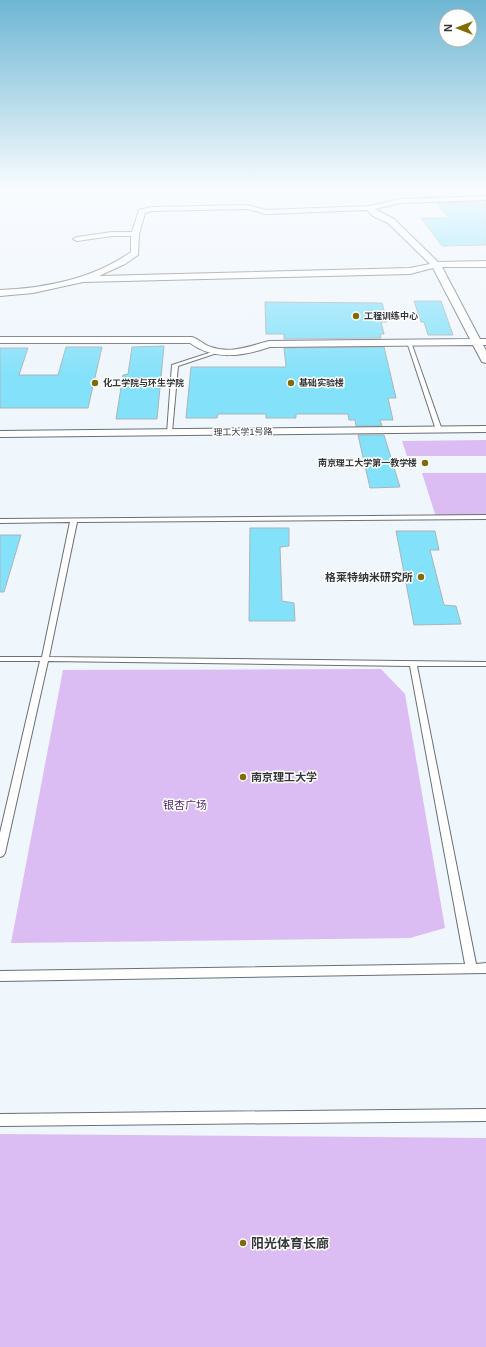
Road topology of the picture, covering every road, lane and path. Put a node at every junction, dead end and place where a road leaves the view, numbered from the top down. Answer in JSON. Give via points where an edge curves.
{"nodes":[{"id":1,"x":135,"y":250,"type":"edge"},
{"id":2,"x":420,"y":250,"type":"edge"},
{"id":3,"x":486,"y":264,"type":"edge"},
{"id":4,"x":436,"y":266,"type":"junction"},
{"id":5,"x":82,"y":279,"type":"junction"},
{"id":6,"x":0,"y":293,"type":"edge"},
{"id":7,"x":0,"y":340,"type":"edge"},
{"id":8,"x":409,"y":342,"type":"junction"},
{"id":9,"x":481,"y":342,"type":"edge"},
{"id":10,"x":217,"y":352,"type":"junction"},
{"id":11,"x":486,"y":360,"type":"edge"},
{"id":12,"x":486,"y":429,"type":"edge"},
{"id":13,"x":439,"y":430,"type":"junction"},
{"id":14,"x":168,"y":432,"type":"junction"},
{"id":15,"x":0,"y":434,"type":"edge"},
{"id":16,"x":486,"y":517,"type":"edge"},
{"id":17,"x":0,"y":521,"type":"edge"},
{"id":18,"x":74,"y":521,"type":"junction"},
{"id":19,"x":0,"y":659,"type":"edge"},
{"id":20,"x":45,"y":659,"type":"junction"},
{"id":21,"x":413,"y":663,"type":"junction"},
{"id":22,"x":486,"y":664,"type":"edge"},
{"id":23,"x":0,"y":853,"type":"edge"},
{"id":24,"x":471,"y":968,"type":"junction"},
{"id":25,"x":486,"y":968,"type":"edge"},
{"id":26,"x":0,"y":976,"type":"edge"},
{"id":27,"x":486,"y":1115,"type":"edge"},
{"id":28,"x":0,"y":1120,"type":"edge"}],
"edges":[{"from":1,"to":5,"type":"street","via":[[127,260],[111,269]]},
{"from":2,"to":4,"type":"street"},
{"from":3,"to":4,"type":"street"},
{"from":4,"to":5,"type":"street","via":[[410,271]]},
{"from":4,"to":9,"type":"street"},
{"from":5,"to":6,"type":"street","via":[[25,292]]},
{"from":7,"to":10,"type":"street","via":[[192,340],[198,346]]},
{"from":8,"to":9,"type":"street"},
{"from":8,"to":10,"type":"street","via":[[269,344],[252,350]]},
{"from":8,"to":13,"type":"lane"},
{"from":9,"to":11,"type":"street"},
{"from":10,"to":14,"type":"lane","via":[[175,365]]},
{"from":12,"to":13,"type":"street","name":"理工大学1号路"},
{"from":13,"to":14,"type":"street","name":"理工大学1号路"},
{"from":14,"to":15,"type":"street","name":"理工大学1号路"},
{"from":16,"to":18,"type":"lane"},
{"from":17,"to":18,"type":"lane"},
{"from":18,"to":20,"type":"lane"},
{"from":19,"to":20,"type":"lane"},
{"from":20,"to":21,"type":"lane"},
{"from":20,"to":23,"type":"lane"},
{"from":21,"to":22,"type":"lane"},
{"from":21,"to":24,"type":"lane"},
{"from":24,"to":25,"type":"lane"},
{"from":24,"to":26,"type":"lane"},
{"from":27,"to":28,"type":"lane"}]}
